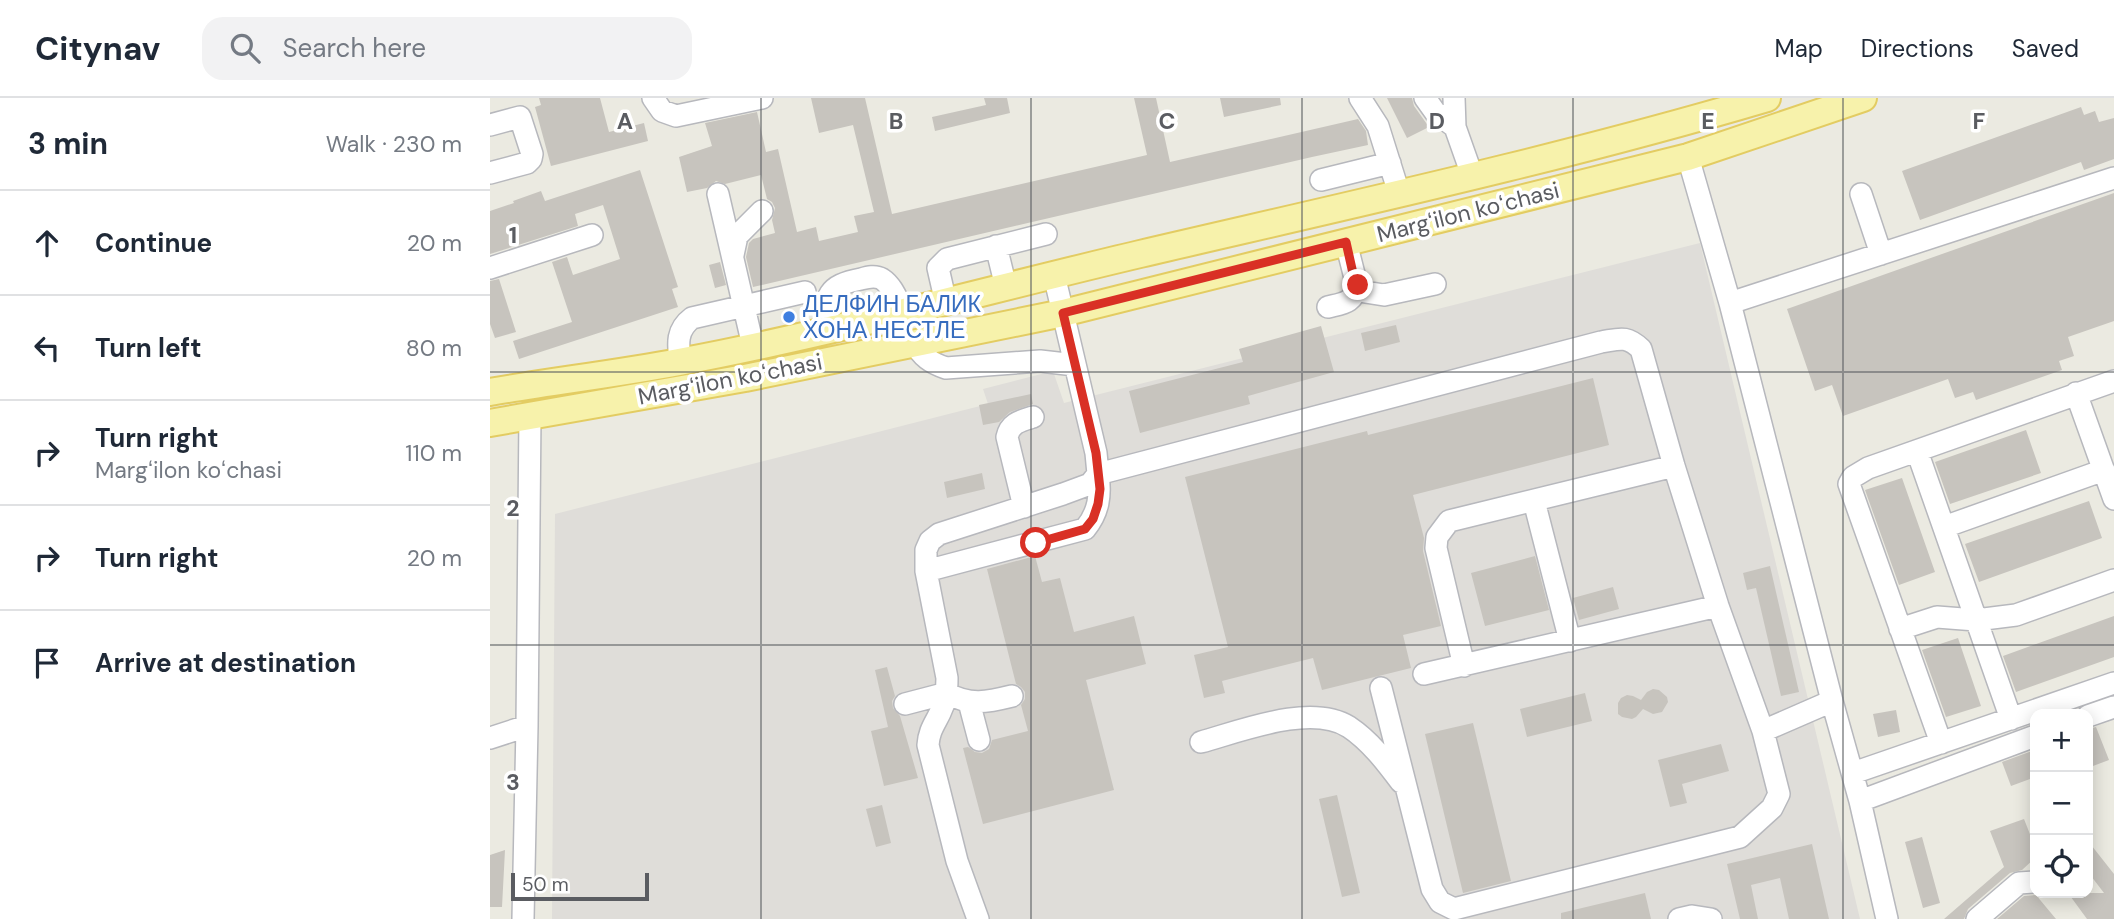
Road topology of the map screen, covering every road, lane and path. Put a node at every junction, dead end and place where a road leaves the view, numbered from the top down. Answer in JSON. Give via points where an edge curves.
{"nodes":[{"id":1,"x":653,"y":98,"type":"edge"},
{"id":2,"x":762,"y":98,"type":"edge"},
{"id":3,"x":1360,"y":98,"type":"edge"},
{"id":4,"x":1426,"y":98,"type":"edge"},
{"id":5,"x":1454,"y":98,"type":"edge"},
{"id":6,"x":1767,"y":98,"type":"edge"},
{"id":7,"x":1863,"y":98,"type":"edge"},
{"id":8,"x":490,"y":125,"type":"edge"},
{"id":9,"x":1455,"y":127,"type":"junction"},
{"id":10,"x":1688,"y":158,"type":"junction"},
{"id":11,"x":1390,"y":163,"type":"junction"},
{"id":12,"x":490,"y":173,"type":"edge"},
{"id":13,"x":1472,"y":176,"type":"junction"},
{"id":14,"x":2114,"y":178,"type":"edge"},
{"id":15,"x":1321,"y":180,"type":"dead end"},
{"id":16,"x":1399,"y":193,"type":"junction"},
{"id":17,"x":718,"y":194,"type":"dead end"},
{"id":18,"x":1861,"y":194,"type":"dead end"},
{"id":19,"x":762,"y":211,"type":"dead end"},
{"id":20,"x":1046,"y":234,"type":"dead end"},
{"id":21,"x":592,"y":235,"type":"dead end"},
{"id":22,"x":1346,"y":242,"type":"junction"},
{"id":23,"x":996,"y":246,"type":"junction"},
{"id":24,"x":1881,"y":254,"type":"junction"},
{"id":25,"x":733,"y":255,"type":"junction"},
{"id":26,"x":490,"y":268,"type":"edge"},
{"id":27,"x":1054,"y":275,"type":"junction"},
{"id":28,"x":1435,"y":284,"type":"dead end"},
{"id":29,"x":1358,"y":285,"type":"junction"},
{"id":30,"x":1006,"y":287,"type":"junction"},
{"id":31,"x":805,"y":292,"type":"dead end"},
{"id":32,"x":946,"y":303,"type":"junction"},
{"id":33,"x":1730,"y":303,"type":"junction"},
{"id":34,"x":744,"y":307,"type":"junction"},
{"id":35,"x":1328,"y":307,"type":"dead end"},
{"id":36,"x":904,"y":312,"type":"junction"},
{"id":37,"x":1063,"y":313,"type":"junction"},
{"id":38,"x":825,"y":330,"type":"junction"},
{"id":39,"x":914,"y":342,"type":"junction"},
{"id":40,"x":753,"y":346,"type":"junction"},
{"id":41,"x":680,"y":362,"type":"junction"},
{"id":42,"x":1075,"y":365,"type":"junction"},
{"id":43,"x":2114,"y":381,"type":"edge"},
{"id":44,"x":492,"y":387,"type":"edge"},
{"id":45,"x":2076,"y":393,"type":"junction"},
{"id":46,"x":530,"y":415,"type":"junction"},
{"id":47,"x":1033,"y":417,"type":"dead end"},
{"id":48,"x":490,"y":423,"type":"edge"},
{"id":49,"x":1917,"y":451,"type":"junction"},
{"id":50,"x":1674,"y":466,"type":"junction"},
{"id":51,"x":2104,"y":470,"type":"junction"},
{"id":52,"x":1098,"y":474,"type":"junction"},
{"id":53,"x":2114,"y":499,"type":"edge"},
{"id":54,"x":1534,"y":501,"type":"junction"},
{"id":55,"x":1024,"y":507,"type":"junction"},
{"id":56,"x":1944,"y":527,"type":"junction"},
{"id":57,"x":926,"y":571,"type":"junction"},
{"id":58,"x":2114,"y":580,"type":"edge"},
{"id":59,"x":1718,"y":606,"type":"junction"},
{"id":60,"x":1976,"y":620,"type":"junction"},
{"id":61,"x":1900,"y":629,"type":"junction"},
{"id":62,"x":1570,"y":641,"type":"junction"},
{"id":63,"x":1464,"y":666,"type":"junction"},
{"id":64,"x":1424,"y":674,"type":"dead end"},
{"id":65,"x":2114,"y":683,"type":"edge"},
{"id":66,"x":1381,"y":688,"type":"dead end"},
{"id":67,"x":947,"y":693,"type":"junction"},
{"id":68,"x":1012,"y":696,"type":"dead end"},
{"id":69,"x":1832,"y":701,"type":"junction"},
{"id":70,"x":969,"y":702,"type":"junction"},
{"id":71,"x":905,"y":704,"type":"dead end"},
{"id":72,"x":2114,"y":707,"type":"edge"},
{"id":73,"x":2093,"y":714,"type":"edge"},
{"id":74,"x":2011,"y":719,"type":"junction"},
{"id":75,"x":527,"y":726,"type":"junction"},
{"id":76,"x":1763,"y":731,"type":"junction"},
{"id":77,"x":490,"y":738,"type":"edge"},
{"id":78,"x":2030,"y":738,"type":"edge"},
{"id":79,"x":979,"y":740,"type":"dead end"},
{"id":80,"x":1200,"y":741,"type":"dead end"},
{"id":81,"x":1941,"y":743,"type":"junction"},
{"id":82,"x":1853,"y":773,"type":"junction"},
{"id":83,"x":1407,"y":790,"type":"junction"},
{"id":84,"x":1860,"y":801,"type":"junction"},
{"id":85,"x":2027,"y":883,"type":"edge"},
{"id":86,"x":523,"y":919,"type":"edge"},
{"id":87,"x":978,"y":919,"type":"edge"},
{"id":88,"x":1679,"y":919,"type":"edge"},
{"id":89,"x":1711,"y":919,"type":"edge"},
{"id":90,"x":1887,"y":919,"type":"edge"},
{"id":91,"x":1977,"y":919,"type":"edge"}],
"edges":[{"from":1,"to":2,"type":"street","via":[[662,111],[676,116]]},
{"from":3,"to":11,"type":"street","via":[[1378,126]]},
{"from":4,"to":9,"type":"street","via":[[1435,112]]},
{"from":5,"to":9,"type":"street"},
{"from":6,"to":13,"type":"main road","name":"Margʻilon koʻchasi"},
{"from":7,"to":10,"type":"main road","name":"Margʻilon koʻchasi"},
{"from":8,"to":12,"type":"street","via":[[520,117],[532,154],[527,163]]},
{"from":9,"to":13,"type":"street"},
{"from":10,"to":22,"type":"main road","name":"Margʻilon koʻchasi"},
{"from":10,"to":33,"type":"street"},
{"from":11,"to":15,"type":"street"},
{"from":11,"to":16,"type":"street"},
{"from":13,"to":16,"type":"main road","name":"Margʻilon koʻchasi"},
{"from":14,"to":24,"type":"street"},
{"from":16,"to":27,"type":"main road","name":"Margʻilon koʻchasi"},
{"from":17,"to":25,"type":"street"},
{"from":18,"to":24,"type":"street"},
{"from":19,"to":25,"type":"street","via":[[737,236]]},
{"from":20,"to":23,"type":"street"},
{"from":21,"to":26,"type":"street"},
{"from":22,"to":29,"type":"street"},
{"from":22,"to":37,"type":"main road","name":"Margʻilon koʻchasi"},
{"from":23,"to":30,"type":"street"},
{"from":23,"to":32,"type":"street","via":[[941,263],[938,268]]},
{"from":24,"to":33,"type":"street"},
{"from":25,"to":34,"type":"street"},
{"from":27,"to":30,"type":"main road","name":"Margʻilon koʻchasi"},
{"from":27,"to":37,"type":"street"},
{"from":28,"to":29,"type":"street","via":[[1384,295],[1365,292]]},
{"from":29,"to":35,"type":"street","via":[[1355,296]]},
{"from":30,"to":32,"type":"main road","name":"Margʻilon koʻchasi"},
{"from":31,"to":34,"type":"street"},
{"from":32,"to":36,"type":"main road","name":"Margʻilon koʻchasi"},
{"from":33,"to":69,"type":"street"},
{"from":34,"to":40,"type":"street"},
{"from":34,"to":41,"type":"street","via":[[692,318],[685,324],[678,334]]},
{"from":36,"to":38,"type":"main road","name":"Margʻilon koʻchasi"},
{"from":36,"to":38,"type":"street","via":[[883,279],[873,276],[842,282],[828,296]]},
{"from":37,"to":39,"type":"main road","name":"Margʻilon koʻchasi"},
{"from":37,"to":42,"type":"street"},
{"from":38,"to":40,"type":"main road","name":"Margʻilon koʻchasi"},
{"from":39,"to":42,"type":"street","via":[[921,355],[946,368],[1040,361]]},
{"from":39,"to":46,"type":"main road","name":"Margʻilon koʻchasi","via":[[745,378]]},
{"from":40,"to":41,"type":"main road","name":"Margʻilon koʻchasi"},
{"from":41,"to":44,"type":"main road","name":"Margʻilon koʻchasi"},
{"from":42,"to":52,"type":"street"},
{"from":43,"to":45,"type":"street"},
{"from":45,"to":49,"type":"street"},
{"from":45,"to":51,"type":"street"},
{"from":46,"to":48,"type":"main road","name":"Margʻilon koʻchasi"},
{"from":46,"to":75,"type":"street"},
{"from":47,"to":55,"type":"street","via":[[1014,423],[1007,437]]},
{"from":49,"to":56,"type":"street"},
{"from":49,"to":61,"type":"street","via":[[1868,468],[1849,484]]},
{"from":50,"to":52,"type":"street","via":[[1641,349],[1632,340],[1619,339]]},
{"from":50,"to":54,"type":"street"},
{"from":50,"to":59,"type":"street"},
{"from":51,"to":53,"type":"street"},
{"from":51,"to":56,"type":"street"},
{"from":52,"to":55,"type":"street","via":[[1090,484]]},
{"from":52,"to":57,"type":"street","via":[[1098,504],[1085,529]]},
{"from":54,"to":62,"type":"street"},
{"from":54,"to":63,"type":"street","via":[[1450,521],[1437,537]]},
{"from":55,"to":57,"type":"street","via":[[939,534],[926,550]]},
{"from":56,"to":60,"type":"street"},
{"from":57,"to":67,"type":"street"},
{"from":58,"to":60,"type":"street","via":[[2016,615]]},
{"from":59,"to":62,"type":"street"},
{"from":59,"to":76,"type":"street"},
{"from":60,"to":61,"type":"street","via":[[1937,617]]},
{"from":60,"to":74,"type":"street"},
{"from":61,"to":81,"type":"street"},
{"from":62,"to":63,"type":"street"},
{"from":63,"to":64,"type":"street"},
{"from":65,"to":74,"type":"street"},
{"from":66,"to":83,"type":"street"},
{"from":67,"to":70,"type":"street"},
{"from":67,"to":71,"type":"street"},
{"from":67,"to":87,"type":"street","via":[[928,745],[957,861]]},
{"from":68,"to":70,"type":"street"},
{"from":69,"to":76,"type":"street"},
{"from":69,"to":82,"type":"street"},
{"from":70,"to":79,"type":"street"},
{"from":72,"to":73,"type":"street"},
{"from":74,"to":81,"type":"street"},
{"from":75,"to":77,"type":"street"},
{"from":75,"to":86,"type":"street"},
{"from":76,"to":83,"type":"street","via":[[1779,794],[1772,808],[1740,837],[1454,909],[1440,902],[1432,889]]},
{"from":78,"to":84,"type":"street"},
{"from":80,"to":83,"type":"street","via":[[1297,717],[1331,719],[1364,739]]},
{"from":81,"to":82,"type":"street"},
{"from":82,"to":84,"type":"street"},
{"from":84,"to":90,"type":"street"},
{"from":85,"to":91,"type":"street"},
{"from":88,"to":89,"type":"street"}]}
